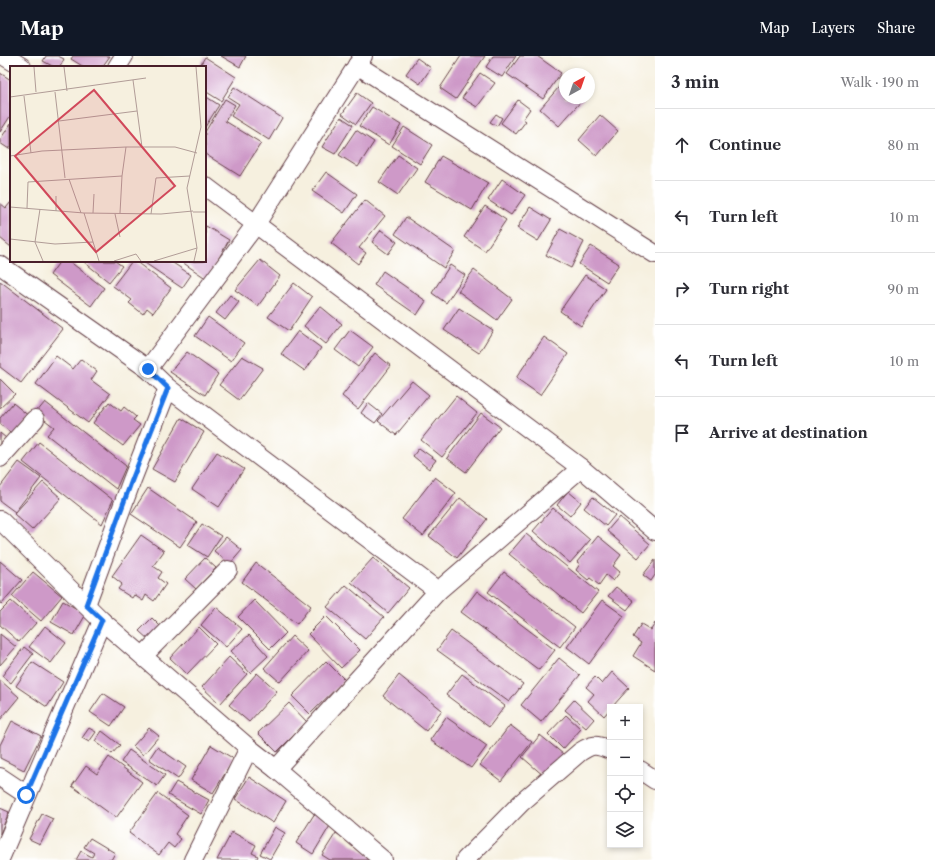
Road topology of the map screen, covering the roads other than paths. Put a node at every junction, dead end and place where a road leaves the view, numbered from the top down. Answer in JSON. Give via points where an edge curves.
{"nodes":[{"id":1,"x":4,"y":56,"type":"edge"},
{"id":2,"x":124,"y":56,"type":"edge"},
{"id":3,"x":360,"y":61,"type":"edge"},
{"id":4,"x":20,"y":66,"type":"edge"},
{"id":5,"x":118,"y":66,"type":"edge"},
{"id":6,"x":206,"y":187,"type":"edge"},
{"id":7,"x":256,"y":224,"type":"junction"},
{"id":8,"x":655,"y":254,"type":"edge"},
{"id":9,"x":0,"y":265,"type":"edge"},
{"id":10,"x":148,"y":369,"type":"junction"},
{"id":11,"x":168,"y":388,"type":"junction"},
{"id":12,"x":35,"y":419,"type":"dead end"},
{"id":13,"x":0,"y":458,"type":"edge"},
{"id":14,"x":581,"y":468,"type":"junction"},
{"id":15,"x":0,"y":520,"type":"edge"},
{"id":16,"x":655,"y":532,"type":"edge"},
{"id":17,"x":228,"y":570,"type":"dead end"},
{"id":18,"x":438,"y":591,"type":"junction"},
{"id":19,"x":86,"y":605,"type":"junction"},
{"id":20,"x":102,"y":620,"type":"junction"},
{"id":21,"x":143,"y":656,"type":"junction"},
{"id":22,"x":249,"y":748,"type":"junction"},
{"id":23,"x":607,"y":749,"type":"edge"},
{"id":24,"x":276,"y":769,"type":"junction"},
{"id":25,"x":643,"y":772,"type":"edge"},
{"id":26,"x":0,"y":777,"type":"edge"},
{"id":27,"x":655,"y":780,"type":"edge"},
{"id":28,"x":26,"y":795,"type":"junction"},
{"id":29,"x":0,"y":859,"type":"edge"},
{"id":30,"x":193,"y":860,"type":"edge"},
{"id":31,"x":383,"y":860,"type":"edge"},
{"id":32,"x":465,"y":860,"type":"edge"}],
"edges":[{"from":1,"to":4,"type":"street"},
{"from":2,"to":5,"type":"street"},
{"from":3,"to":7,"type":"street"},
{"from":3,"to":8,"type":"street"},
{"from":6,"to":7,"type":"street"},
{"from":7,"to":10,"type":"street"},
{"from":7,"to":14,"type":"street"},
{"from":9,"to":10,"type":"street"},
{"from":10,"to":11,"type":"street"},
{"from":11,"to":18,"type":"street"},
{"from":11,"to":19,"type":"street"},
{"from":12,"to":13,"type":"street"},
{"from":14,"to":16,"type":"street"},
{"from":14,"to":18,"type":"street"},
{"from":15,"to":19,"type":"street"},
{"from":17,"to":21,"type":"street"},
{"from":18,"to":24,"type":"street"},
{"from":19,"to":20,"type":"street"},
{"from":20,"to":21,"type":"street"},
{"from":20,"to":28,"type":"street"},
{"from":21,"to":22,"type":"street"},
{"from":22,"to":24,"type":"street"},
{"from":22,"to":30,"type":"street"},
{"from":23,"to":32,"type":"street","via":[[599,745],[589,746],[580,752],[521,803]]},
{"from":24,"to":31,"type":"street"},
{"from":25,"to":27,"type":"street"},
{"from":26,"to":28,"type":"street"},
{"from":28,"to":29,"type":"street"}]}
